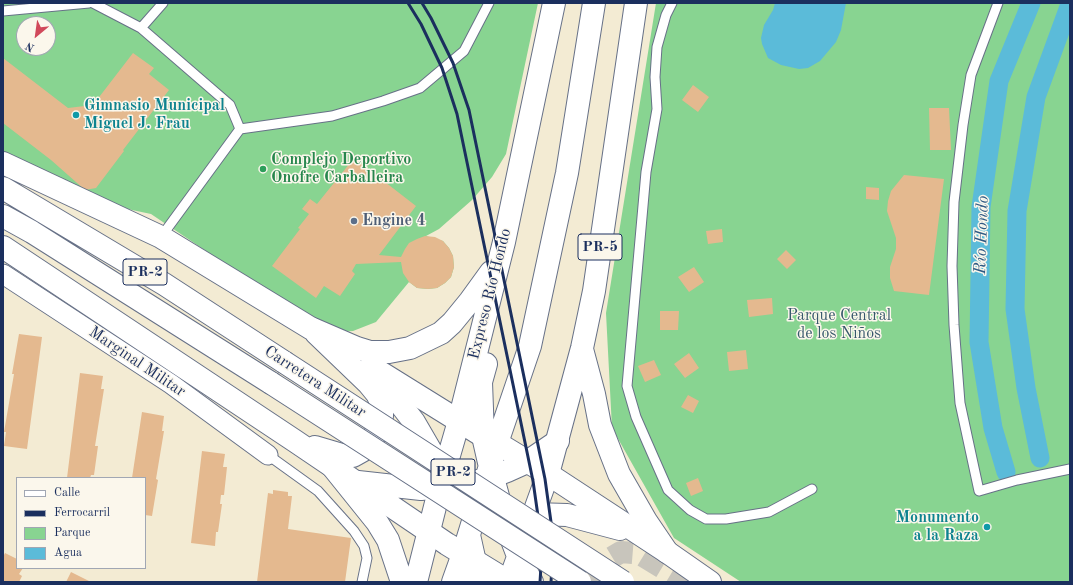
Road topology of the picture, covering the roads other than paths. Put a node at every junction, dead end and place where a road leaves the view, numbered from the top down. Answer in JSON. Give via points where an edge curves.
{"nodes":[{"id":1,"x":89,"y":3,"type":"edge"},
{"id":2,"x":93,"y":3,"type":"edge"},
{"id":3,"x":163,"y":3,"type":"edge"},
{"id":4,"x":488,"y":3,"type":"edge"},
{"id":5,"x":554,"y":3,"type":"edge"},
{"id":6,"x":594,"y":3,"type":"edge"},
{"id":7,"x":672,"y":3,"type":"edge"},
{"id":8,"x":998,"y":3,"type":"edge"},
{"id":9,"x":634,"y":7,"type":"edge"},
{"id":10,"x":3,"y":12,"type":"edge"},
{"id":11,"x":140,"y":28,"type":"junction"},
{"id":12,"x":240,"y":129,"type":"junction"},
{"id":13,"x":3,"y":163,"type":"edge"},
{"id":14,"x":3,"y":188,"type":"edge"},
{"id":15,"x":3,"y":216,"type":"edge"},
{"id":16,"x":161,"y":237,"type":"junction"},
{"id":17,"x":3,"y":247,"type":"edge"},
{"id":18,"x":499,"y":259,"type":"junction"},
{"id":19,"x":3,"y":274,"type":"edge"},
{"id":20,"x":312,"y":329,"type":"junction"},
{"id":21,"x":582,"y":348,"type":"junction"},
{"id":22,"x":371,"y":366,"type":"junction"},
{"id":23,"x":459,"y":421,"type":"junction"},
{"id":24,"x":490,"y":440,"type":"junction"},
{"id":25,"x":558,"y":440,"type":"junction"},
{"id":26,"x":295,"y":441,"type":"junction"},
{"id":27,"x":268,"y":455,"type":"joint"},
{"id":28,"x":527,"y":462,"type":"junction"},
{"id":29,"x":332,"y":466,"type":"junction"},
{"id":30,"x":1070,"y":469,"type":"edge"},
{"id":31,"x":489,"y":474,"type":"junction"},
{"id":32,"x":548,"y":474,"type":"junction"},
{"id":33,"x":354,"y":482,"type":"junction"},
{"id":34,"x":444,"y":483,"type":"junction"},
{"id":35,"x":812,"y":489,"type":"dead end"},
{"id":36,"x":534,"y":514,"type":"junction"},
{"id":37,"x":505,"y":522,"type":"junction"},
{"id":38,"x":428,"y":531,"type":"junction"},
{"id":39,"x":639,"y":534,"type":"junction"},
{"id":40,"x":667,"y":552,"type":"junction"},
{"id":41,"x":466,"y":555,"type":"edge"},
{"id":42,"x":518,"y":556,"type":"junction"},
{"id":43,"x":418,"y":572,"type":"edge"},
{"id":44,"x":362,"y":582,"type":"edge"},
{"id":45,"x":402,"y":582,"type":"edge"},
{"id":46,"x":452,"y":582,"type":"edge"},
{"id":47,"x":509,"y":582,"type":"edge"},
{"id":48,"x":532,"y":582,"type":"edge"},
{"id":49,"x":580,"y":582,"type":"edge"},
{"id":50,"x":623,"y":582,"type":"edge"},
{"id":51,"x":710,"y":582,"type":"edge"}],
"edges":[{"from":1,"to":10,"type":"lane"},
{"from":2,"to":11,"type":"lane"},
{"from":3,"to":11,"type":"lane"},
{"from":4,"to":12,"type":"lane","via":[[464,51],[420,88],[332,116]]},
{"from":5,"to":18,"type":"main road","name":"Expreso Río Hondo"},
{"from":6,"to":24,"type":"main road","via":[[567,173],[530,346]]},
{"from":7,"to":35,"type":"lane","via":[[657,47],[657,109],[646,172],[627,386],[636,417],[668,490],[690,510],[706,519],[769,512]]},
{"from":8,"to":30,"type":"lane","via":[[971,75],[954,202],[952,266],[960,403],[979,491]]},
{"from":9,"to":21,"type":"main road","number":"PR-5","via":[[594,291]]},
{"from":11,"to":12,"type":"lane","via":[[230,105]]},
{"from":12,"to":16,"type":"lane"},
{"from":13,"to":16,"type":"main road"},
{"from":14,"to":50,"type":"main road","name":"Carretera Militar","number":"PR-2","bridge":true,"via":[[164,284]]},
{"from":15,"to":49,"type":"main road","name":"Carretera Militar","number":"PR-2","bridge":true,"via":[[271,383]]},
{"from":16,"to":20,"type":"main road"},
{"from":17,"to":26,"type":"main road"},
{"from":18,"to":20,"type":"main road","via":[[452,323],[441,333],[410,348],[370,352]]},
{"from":18,"to":23,"type":"main road","name":"Expreso Río Hondo"},
{"from":18,"to":24,"type":"main road","via":[[502,292],[481,382]]},
{"from":19,"to":27,"type":"street","name":"Marginal Militar","via":[[171,384]]},
{"from":20,"to":22,"type":"main road"},
{"from":20,"to":26,"type":"main road","via":[[377,394],[382,404],[382,416],[370,442],[353,456],[336,454]]},
{"from":21,"to":25,"type":"main road","number":"PR-5"},
{"from":21,"to":40,"type":"main road","via":[[600,425],[619,474]]},
{"from":22,"to":23,"type":"main road"},
{"from":22,"to":34,"type":"main road","via":[[414,422]]},
{"from":23,"to":24,"type":"main road"},
{"from":23,"to":34,"type":"main road","name":"Expreso Río Hondo"},
{"from":24,"to":28,"type":"main road"},
{"from":24,"to":31,"type":"main road"},
{"from":25,"to":28,"type":"main road"},
{"from":25,"to":32,"type":"main road","number":"PR-5"},
{"from":26,"to":29,"type":"main road"},
{"from":27,"to":44,"type":"lane","via":[[318,491],[354,531],[364,546],[367,558]]},
{"from":28,"to":31,"type":"main road"},
{"from":28,"to":32,"type":"main road"},
{"from":29,"to":33,"type":"main road"},
{"from":29,"to":45,"type":"main road","via":[[381,528],[388,540]]},
{"from":31,"to":34,"type":"main road"},
{"from":31,"to":37,"type":"main road"},
{"from":31,"to":41,"type":"main road"},
{"from":32,"to":36,"type":"main road","number":"PR-5"},
{"from":32,"to":39,"type":"main road"},
{"from":33,"to":34,"type":"main road","via":[[421,489]]},
{"from":33,"to":38,"type":"main road"},
{"from":34,"to":38,"type":"main road","name":"Expreso Río Hondo"},
{"from":34,"to":41,"type":"main road"},
{"from":36,"to":37,"type":"main road"},
{"from":36,"to":39,"type":"main road","via":[[567,515]]},
{"from":36,"to":42,"type":"main road","number":"PR-5"},
{"from":37,"to":41,"type":"main road"},
{"from":37,"to":42,"type":"main road"},
{"from":38,"to":41,"type":"main road"},
{"from":38,"to":43,"type":"main road","name":"Expreso Río Hondo"},
{"from":39,"to":40,"type":"main road"},
{"from":40,"to":51,"type":"main road"},
{"from":41,"to":43,"type":"main road"},
{"from":41,"to":46,"type":"main road"},
{"from":41,"to":47,"type":"main road"},
{"from":42,"to":47,"type":"main road","number":"PR-5"},
{"from":42,"to":48,"type":"main road"}]}
